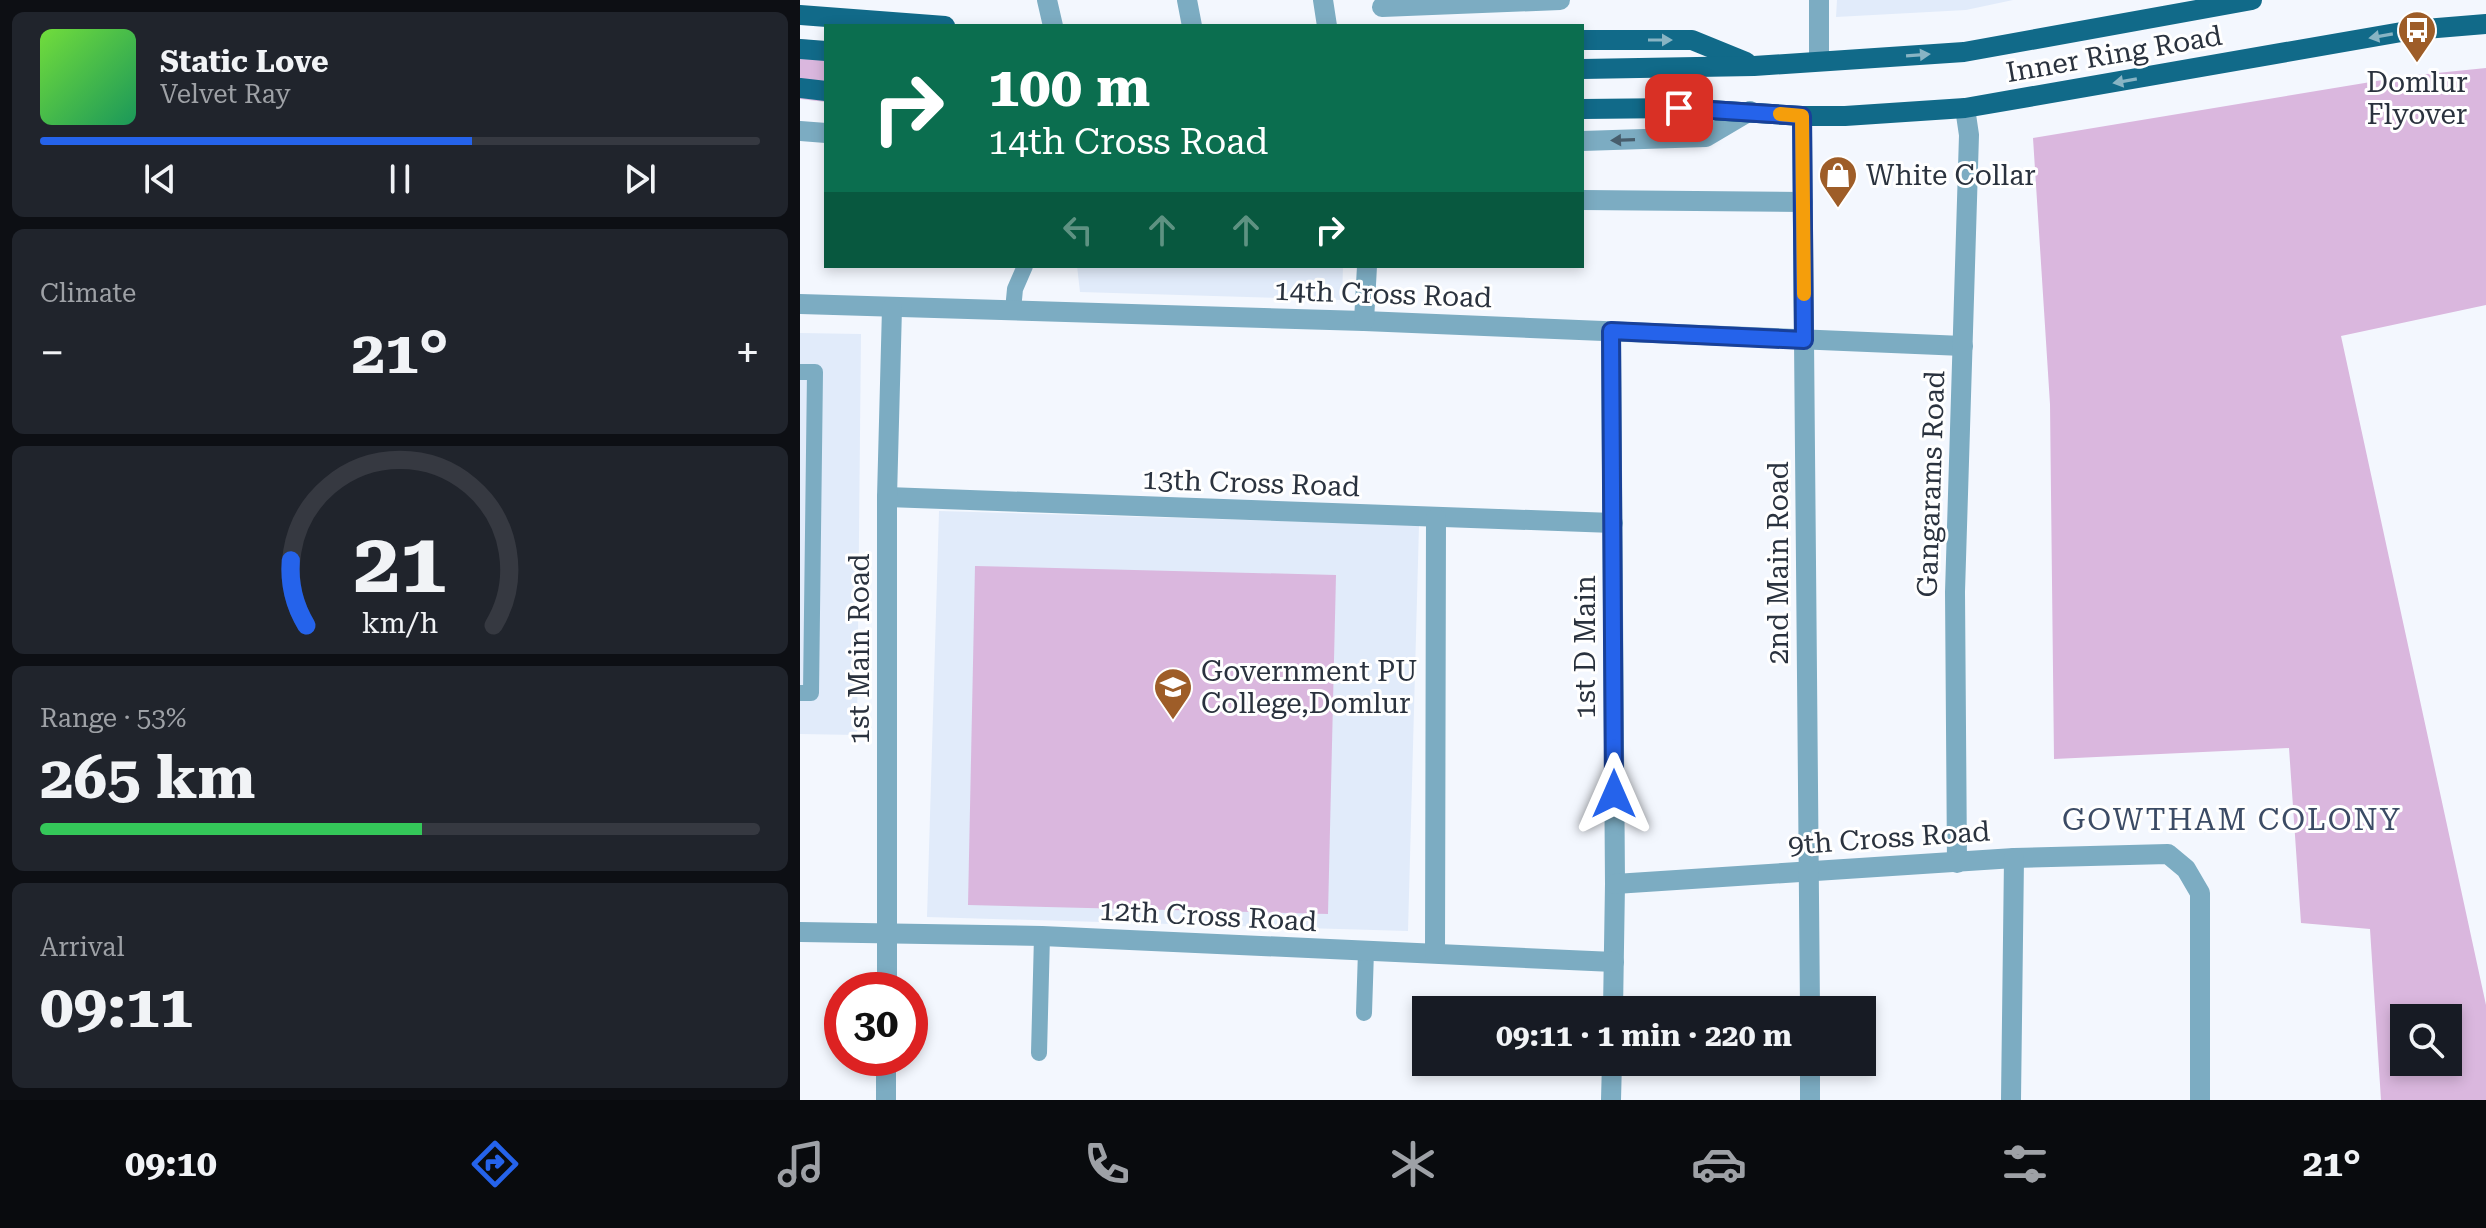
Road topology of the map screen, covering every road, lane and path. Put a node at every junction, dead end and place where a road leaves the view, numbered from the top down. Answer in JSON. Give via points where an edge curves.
{"nodes":[{"id":1,"x":1047,"y":0,"type":"edge"},
{"id":2,"x":1187,"y":0,"type":"edge"},
{"id":3,"x":1323,"y":0,"type":"edge"},
{"id":4,"x":1560,"y":0,"type":"edge"},
{"id":5,"x":1819,"y":0,"type":"edge"},
{"id":6,"x":2252,"y":0,"type":"edge"},
{"id":7,"x":1381,"y":11,"type":"edge"},
{"id":8,"x":800,"y":15,"type":"edge"},
{"id":9,"x":919,"y":24,"type":"edge"},
{"id":10,"x":1053,"y":24,"type":"edge"},
{"id":11,"x":1192,"y":24,"type":"edge"},
{"id":12,"x":1327,"y":24,"type":"edge"},
{"id":13,"x":2486,"y":24,"type":"edge"},
{"id":14,"x":1584,"y":40,"type":"edge"},
{"id":15,"x":800,"y":49,"type":"edge"},
{"id":16,"x":824,"y":51,"type":"edge"},
{"id":17,"x":1819,"y":61,"type":"junction"},
{"id":18,"x":1754,"y":66,"type":"junction"},
{"id":19,"x":1584,"y":69,"type":"edge"},
{"id":20,"x":800,"y":88,"type":"edge"},
{"id":21,"x":824,"y":91,"type":"edge"},
{"id":22,"x":1965,"y":108,"type":"junction"},
{"id":23,"x":1584,"y":109,"type":"edge"},
{"id":24,"x":1750,"y":111,"type":"junction"},
{"id":25,"x":1802,"y":116,"type":"junction"},
{"id":26,"x":800,"y":131,"type":"edge"},
{"id":27,"x":824,"y":133,"type":"edge"},
{"id":28,"x":1584,"y":141,"type":"edge"},
{"id":29,"x":1584,"y":200,"type":"edge"},
{"id":30,"x":1803,"y":202,"type":"junction"},
{"id":31,"x":1024,"y":268,"type":"edge"},
{"id":32,"x":1367,"y":268,"type":"edge"},
{"id":33,"x":800,"y":304,"type":"edge"},
{"id":34,"x":892,"y":308,"type":"junction"},
{"id":35,"x":1013,"y":310,"type":"junction"},
{"id":36,"x":1364,"y":321,"type":"junction"},
{"id":37,"x":1611,"y":331,"type":"junction"},
{"id":38,"x":1804,"y":340,"type":"junction"},
{"id":39,"x":1963,"y":346,"type":"junction"},
{"id":40,"x":800,"y":372,"type":"edge"},
{"id":41,"x":887,"y":497,"type":"junction"},
{"id":42,"x":1436,"y":518,"type":"junction"},
{"id":43,"x":1613,"y":523,"type":"junction"},
{"id":44,"x":800,"y":693,"type":"edge"},
{"id":45,"x":2014,"y":858,"type":"junction"},
{"id":46,"x":1957,"y":863,"type":"junction"},
{"id":47,"x":1809,"y":873,"type":"junction"},
{"id":48,"x":1615,"y":884,"type":"junction"},
{"id":49,"x":800,"y":932,"type":"edge"},
{"id":50,"x":887,"y":933,"type":"junction"},
{"id":51,"x":1042,"y":936,"type":"junction"},
{"id":52,"x":1366,"y":951,"type":"junction"},
{"id":53,"x":1435,"y":953,"type":"junction"},
{"id":54,"x":1614,"y":962,"type":"junction"},
{"id":55,"x":887,"y":972,"type":"edge"},
{"id":56,"x":1613,"y":996,"type":"edge"},
{"id":57,"x":1810,"y":996,"type":"edge"},
{"id":58,"x":1364,"y":1013,"type":"dead end"},
{"id":59,"x":1039,"y":1053,"type":"dead end"},
{"id":60,"x":886,"y":1076,"type":"edge"},
{"id":61,"x":1612,"y":1076,"type":"edge"},
{"id":62,"x":1810,"y":1076,"type":"edge"},
{"id":63,"x":886,"y":1100,"type":"edge"},
{"id":64,"x":1611,"y":1100,"type":"edge"},
{"id":65,"x":1810,"y":1100,"type":"edge"},
{"id":66,"x":2011,"y":1100,"type":"edge"},
{"id":67,"x":2200,"y":1100,"type":"edge"}],
"edges":[{"from":1,"to":10,"type":"street"},
{"from":2,"to":11,"type":"street"},
{"from":3,"to":12,"type":"street"},
{"from":4,"to":7,"type":"street"},
{"from":5,"to":17,"type":"street"},
{"from":17,"to":6,"type":"main road","name":"Inner Ring Road","one_way":true,"via":[[1964,52]]},
{"from":8,"to":9,"type":"main road"},
{"from":13,"to":22,"type":"main road","name":"Inner Ring Road","one_way":true,"via":[[2413,30]]},
{"from":14,"to":18,"type":"main road","one_way":true,"via":[[1692,40]]},
{"from":15,"to":16,"type":"main road"},
{"from":17,"to":18,"type":"main road","name":"Inner Ring Road"},
{"from":18,"to":19,"type":"main road"},
{"from":20,"to":21,"type":"main road"},
{"from":22,"to":25,"type":"main road","name":"Inner Ring Road"},
{"from":22,"to":39,"type":"street","name":"Gangarams Road","via":[[1969,135]]},
{"from":23,"to":24,"type":"main road"},
{"from":24,"to":25,"type":"main road","name":"Inner Ring Road"},
{"from":24,"to":28,"type":"street","one_way":true,"via":[[1706,137]]},
{"from":25,"to":30,"type":"street","name":"2nd Main Road"},
{"from":26,"to":27,"type":"street"},
{"from":29,"to":30,"type":"street"},
{"from":30,"to":38,"type":"street","name":"2nd Main Road"},
{"from":31,"to":35,"type":"lane"},
{"from":32,"to":36,"type":"street"},
{"from":33,"to":34,"type":"street","name":"14th Cross Road"},
{"from":34,"to":35,"type":"street","name":"14th Cross Road"},
{"from":34,"to":41,"type":"street","name":"1st Main Road"},
{"from":35,"to":36,"type":"street","name":"14th Cross Road"},
{"from":36,"to":37,"type":"street","name":"14th Cross Road"},
{"from":37,"to":38,"type":"street","name":"14th Cross Road"},
{"from":37,"to":43,"type":"street","name":"1st D Main"},
{"from":38,"to":39,"type":"street","name":"14th Cross Road"},
{"from":38,"to":47,"type":"street","name":"2nd Main Road"},
{"from":39,"to":46,"type":"street","name":"Gangarams Road","via":[[1955,592]]},
{"from":40,"to":44,"type":"lane","via":[[815,372],[811,693]]},
{"from":41,"to":42,"type":"street","name":"13th Cross Road"},
{"from":41,"to":50,"type":"street","name":"1st Main Road"},
{"from":42,"to":43,"type":"street","name":"13th Cross Road"},
{"from":42,"to":53,"type":"street"},
{"from":43,"to":48,"type":"street","name":"1st D Main"},
{"from":45,"to":46,"type":"street","name":"9th Cross Road"},
{"from":45,"to":66,"type":"street"},
{"from":45,"to":67,"type":"street","name":"9th Cross Road","via":[[2168,854],[2186,869],[2200,893]]},
{"from":46,"to":47,"type":"street","name":"9th Cross Road"},
{"from":47,"to":48,"type":"street","name":"9th Cross Road"},
{"from":47,"to":57,"type":"street","name":"2nd Main Road"},
{"from":48,"to":54,"type":"street","name":"1st D Main"},
{"from":49,"to":50,"type":"street","name":"12th Cross Road"},
{"from":50,"to":51,"type":"street","name":"12th Cross Road"},
{"from":50,"to":55,"type":"street","name":"1st Main Road"},
{"from":51,"to":52,"type":"street","name":"12th Cross Road"},
{"from":51,"to":59,"type":"lane"},
{"from":52,"to":53,"type":"street","name":"12th Cross Road"},
{"from":52,"to":58,"type":"lane"},
{"from":53,"to":54,"type":"street","name":"12th Cross Road"},
{"from":54,"to":56,"type":"street","name":"1st D Main"},
{"from":60,"to":63,"type":"street"},
{"from":61,"to":64,"type":"street"},
{"from":62,"to":65,"type":"street"}]}
